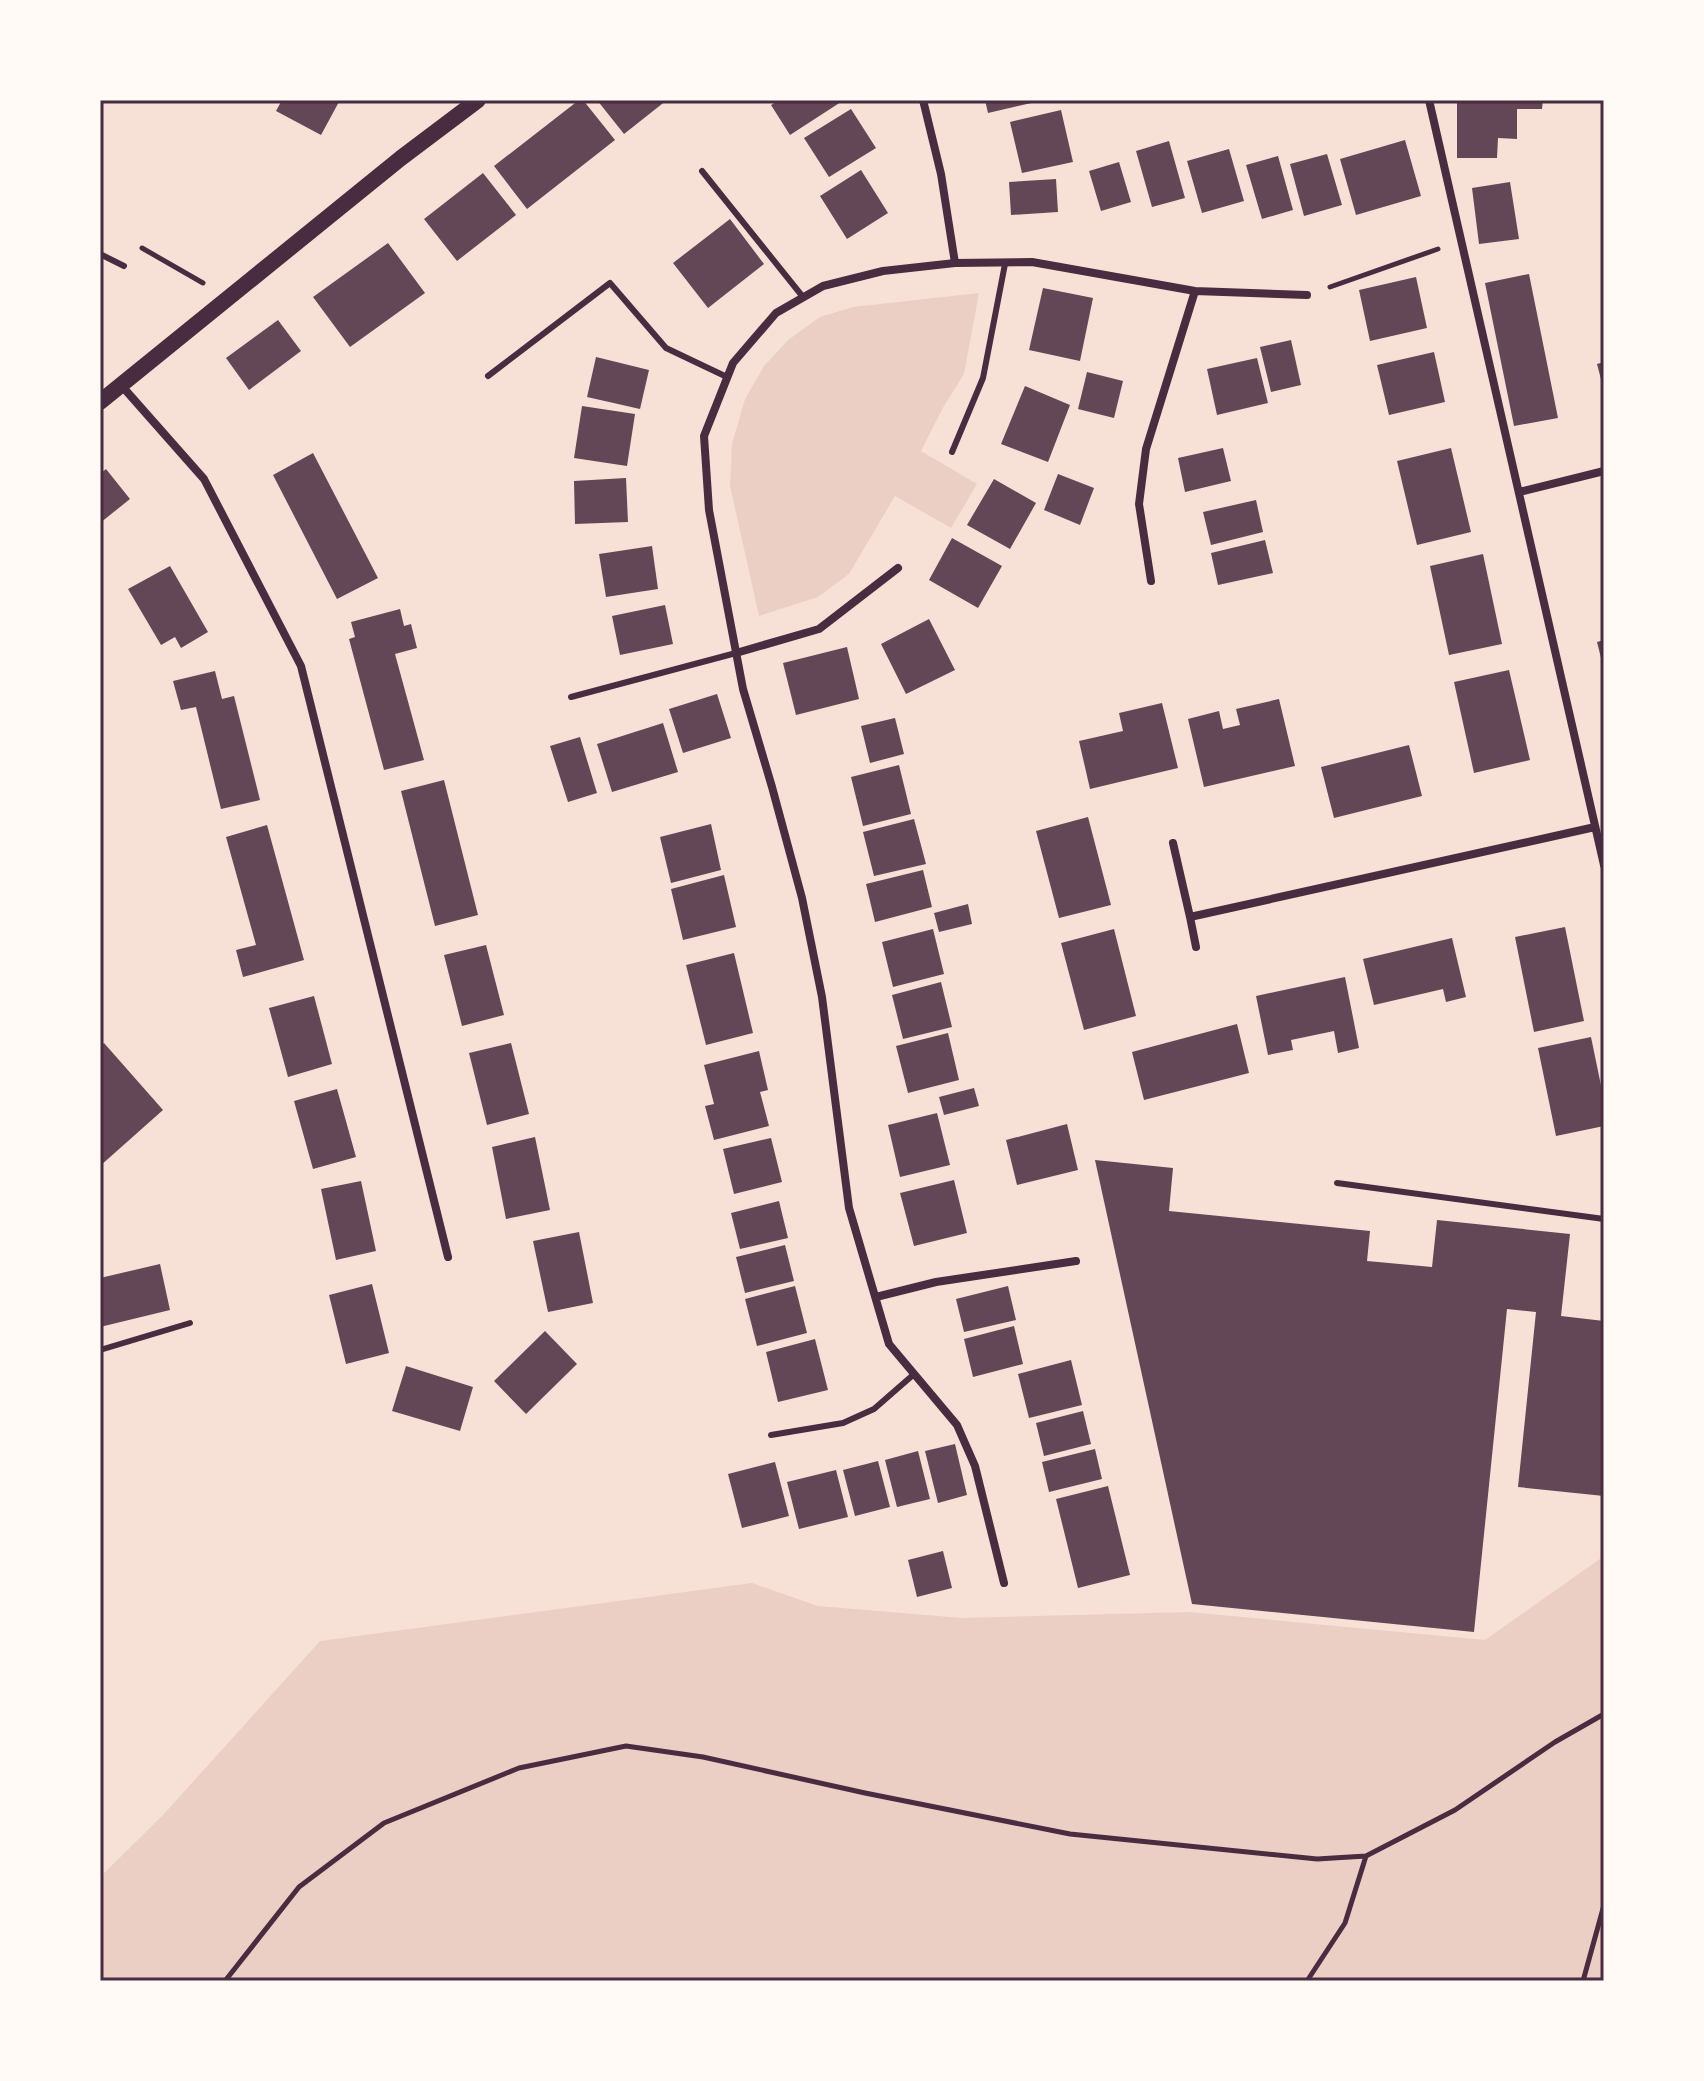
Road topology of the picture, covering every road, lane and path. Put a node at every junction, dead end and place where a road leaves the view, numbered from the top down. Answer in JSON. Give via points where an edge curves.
{"nodes":[{"id":1,"x":478,"y":100,"type":"edge"},
{"id":2,"x":923,"y":100,"type":"edge"},
{"id":3,"x":1429,"y":100,"type":"edge"},
{"id":4,"x":702,"y":171,"type":"dead end"},
{"id":5,"x":1461,"y":241,"type":"junction"},
{"id":6,"x":100,"y":254,"type":"edge"},
{"id":7,"x":955,"y":263,"type":"junction"},
{"id":8,"x":1005,"y":264,"type":"junction"},
{"id":9,"x":124,"y":266,"type":"joint"},
{"id":10,"x":1195,"y":291,"type":"junction"},
{"id":11,"x":1307,"y":295,"type":"joint"},
{"id":12,"x":803,"y":297,"type":"junction"},
{"id":13,"x":229,"y":298,"type":"junction"},
{"id":14,"x":488,"y":376,"type":"dead end"},
{"id":15,"x":727,"y":377,"type":"junction"},
{"id":16,"x":121,"y":385,"type":"junction"},
{"id":17,"x":100,"y":402,"type":"edge"},
{"id":18,"x":952,"y":452,"type":"dead end"},
{"id":19,"x":1604,"y":471,"type":"edge"},
{"id":20,"x":1519,"y":492,"type":"junction"},
{"id":21,"x":898,"y":568,"type":"dead end"},
{"id":22,"x":1151,"y":581,"type":"dead end"},
{"id":23,"x":736,"y":653,"type":"junction"},
{"id":24,"x":571,"y":697,"type":"dead end"},
{"id":25,"x":1595,"y":827,"type":"junction"},
{"id":26,"x":1173,"y":843,"type":"dead end"},
{"id":27,"x":1604,"y":865,"type":"edge"},
{"id":28,"x":1190,"y":917,"type":"junction"},
{"id":29,"x":1196,"y":947,"type":"dead end"},
{"id":30,"x":1337,"y":1183,"type":"dead end"},
{"id":31,"x":1604,"y":1219,"type":"edge"},
{"id":32,"x":448,"y":1257,"type":"dead end"},
{"id":33,"x":1076,"y":1261,"type":"dead end"},
{"id":34,"x":876,"y":1297,"type":"junction"},
{"id":35,"x":190,"y":1323,"type":"dead end"},
{"id":36,"x":100,"y":1350,"type":"edge"},
{"id":37,"x":913,"y":1375,"type":"junction"},
{"id":38,"x":771,"y":1435,"type":"dead end"},
{"id":39,"x":1004,"y":1583,"type":"dead end"},
{"id":40,"x":1604,"y":1714,"type":"edge"},
{"id":41,"x":1366,"y":1856,"type":"junction"},
{"id":42,"x":1604,"y":1905,"type":"edge"},
{"id":43,"x":225,"y":1981,"type":"edge"},
{"id":44,"x":1307,"y":1981,"type":"edge"},
{"id":45,"x":1583,"y":1981,"type":"edge"}],
"edges":[{"from":1,"to":13,"type":"main road"},
{"from":2,"to":7,"type":"street"},
{"from":3,"to":5,"type":"street"},
{"from":4,"to":12,"type":"lane"},
{"from":5,"to":11,"type":"path"},
{"from":5,"to":20,"type":"street"},
{"from":6,"to":9,"type":"lane"},
{"from":7,"to":8,"type":"street"},
{"from":7,"to":12,"type":"street","via":[[883,271],[823,286]]},
{"from":8,"to":10,"type":"street","via":[[1032,262]]},
{"from":8,"to":18,"type":"lane","via":[[983,378]]},
{"from":9,"to":13,"type":"path","via":[[135,244]]},
{"from":10,"to":11,"type":"street"},
{"from":10,"to":22,"type":"street","via":[[1146,449],[1139,504]]},
{"from":12,"to":15,"type":"street","via":[[776,313]]},
{"from":13,"to":16,"type":"main road"},
{"from":14,"to":15,"type":"lane","via":[[610,283],[666,348]]},
{"from":15,"to":23,"type":"street","via":[[704,436],[709,510]]},
{"from":16,"to":17,"type":"main road"},
{"from":16,"to":32,"type":"street","via":[[204,479],[301,666]]},
{"from":19,"to":20,"type":"street"},
{"from":20,"to":25,"type":"street"},
{"from":21,"to":23,"type":"street","via":[[819,629]]},
{"from":23,"to":24,"type":"lane"},
{"from":23,"to":34,"type":"street","via":[[802,898],[822,997],[849,1208]]},
{"from":25,"to":27,"type":"street"},
{"from":25,"to":28,"type":"street"},
{"from":26,"to":28,"type":"street"},
{"from":28,"to":29,"type":"street"},
{"from":30,"to":31,"type":"lane"},
{"from":33,"to":34,"type":"street","via":[[936,1282]]},
{"from":34,"to":37,"type":"street","via":[[889,1344]]},
{"from":35,"to":36,"type":"lane"},
{"from":37,"to":38,"type":"lane","via":[[874,1409],[843,1423]]},
{"from":37,"to":39,"type":"street","via":[[957,1425],[975,1466]]},
{"from":40,"to":41,"type":"path","via":[[1455,1810]]},
{"from":41,"to":43,"type":"path","via":[[1317,1859],[1070,1834],[703,1757],[626,1746],[519,1768],[384,1823],[299,1887]]},
{"from":41,"to":44,"type":"path","via":[[1345,1923]]},
{"from":42,"to":45,"type":"path"}]}
